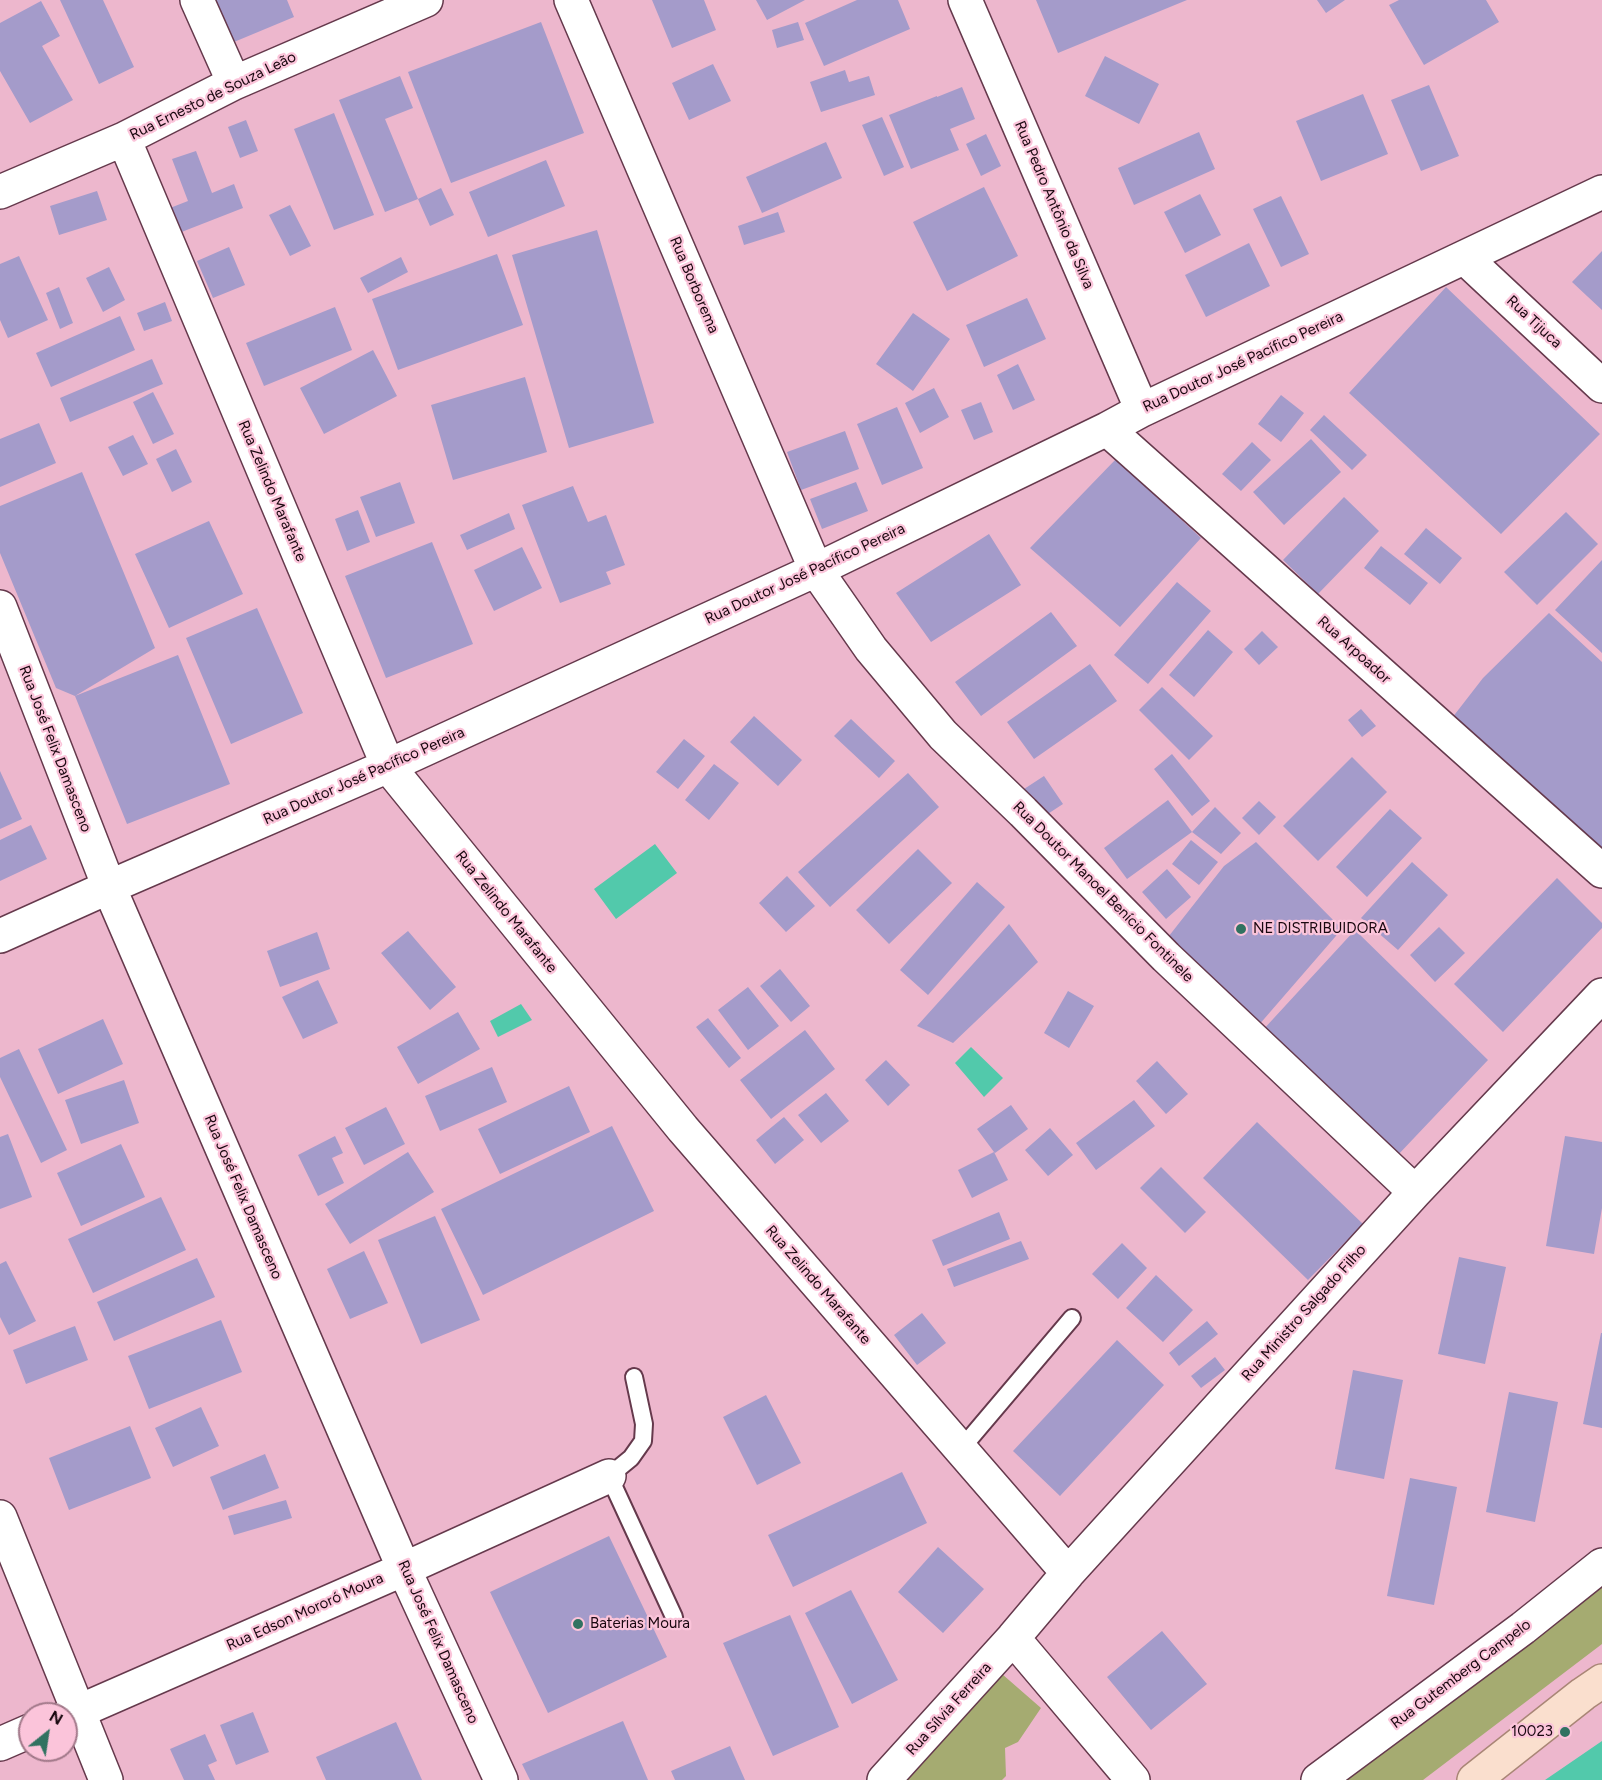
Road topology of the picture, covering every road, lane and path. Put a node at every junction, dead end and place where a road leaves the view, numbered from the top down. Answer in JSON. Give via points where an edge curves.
{"nodes":[{"id":1,"x":197,"y":0,"type":"edge"},
{"id":2,"x":426,"y":0,"type":"edge"},
{"id":3,"x":571,"y":0,"type":"edge"},
{"id":4,"x":966,"y":0,"type":"edge"},
{"id":5,"x":234,"y":83,"type":"junction"},
{"id":6,"x":123,"y":139,"type":"junction"},
{"id":7,"x":0,"y":192,"type":"edge"},
{"id":8,"x":1602,"y":192,"type":"edge"},
{"id":9,"x":1465,"y":258,"type":"junction"},
{"id":10,"x":1602,"y":386,"type":"edge"},
{"id":11,"x":1142,"y":410,"type":"junction"},
{"id":12,"x":1107,"y":429,"type":"junction"},
{"id":13,"x":816,"y":570,"type":"junction"},
{"id":14,"x":0,"y":607,"type":"edge"},
{"id":15,"x":388,"y":766,"type":"junction"},
{"id":16,"x":1602,"y":871,"type":"edge"},
{"id":17,"x":109,"y":887,"type":"junction"},
{"id":18,"x":0,"y":936,"type":"edge"},
{"id":19,"x":1602,"y":995,"type":"edge"},
{"id":20,"x":1415,"y":1192,"type":"junction"},
{"id":21,"x":1072,"y":1318,"type":"dead end"},
{"id":22,"x":633,"y":1377,"type":"dead end"},
{"id":23,"x":961,"y":1449,"type":"junction"},
{"id":24,"x":609,"y":1476,"type":"junction"},
{"id":25,"x":0,"y":1517,"type":"edge"},
{"id":26,"x":1602,"y":1565,"type":"edge"},
{"id":27,"x":404,"y":1569,"type":"junction"},
{"id":28,"x":1068,"y":1573,"type":"junction"},
{"id":29,"x":674,"y":1617,"type":"dead end"},
{"id":30,"x":1013,"y":1638,"type":"junction"},
{"id":31,"x":1602,"y":1681,"type":"edge"},
{"id":32,"x":68,"y":1702,"type":"edge"},
{"id":33,"x":78,"y":1711,"type":"edge"},
{"id":34,"x":78,"y":1726,"type":"edge"},
{"id":35,"x":18,"y":1736,"type":"edge"},
{"id":36,"x":0,"y":1744,"type":"edge"},
{"id":37,"x":106,"y":1780,"type":"edge"},
{"id":38,"x":501,"y":1780,"type":"edge"},
{"id":39,"x":884,"y":1780,"type":"edge"},
{"id":40,"x":1132,"y":1780,"type":"edge"},
{"id":41,"x":1318,"y":1780,"type":"edge"},
{"id":42,"x":1474,"y":1780,"type":"edge"}],
"edges":[{"from":1,"to":5,"type":"street"},
{"from":2,"to":5,"type":"street","name":"Rua Ernesto de Souza Leão"},
{"from":3,"to":13,"type":"street","name":"Rua Borborema"},
{"from":4,"to":11,"type":"street","name":"Rua Pedro Antônio da Silva"},
{"from":5,"to":6,"type":"street","name":"Rua Ernesto de Souza Leão"},
{"from":6,"to":7,"type":"street","name":"Rua Ernesto de Souza Leão"},
{"from":6,"to":15,"type":"street","name":"Rua Zelindo Marafante"},
{"from":8,"to":9,"type":"street","name":"Rua Doutor José Pacífico Pereira"},
{"from":9,"to":10,"type":"street","name":"Rua Tijuca"},
{"from":9,"to":11,"type":"street","name":"Rua Doutor José Pacífico Pereira"},
{"from":11,"to":12,"type":"street","name":"Rua Doutor José Pacífico Pereira"},
{"from":12,"to":13,"type":"street","name":"Rua Doutor José Pacífico Pereira"},
{"from":12,"to":16,"type":"street","name":"Rua Arpoador"},
{"from":13,"to":15,"type":"street","name":"Rua Doutor José Pacífico Pereira"},
{"from":13,"to":20,"type":"street","name":"Rua Doutor Manoel Benício Fontinele","via":[[871,650],[943,735],[1166,957]]},
{"from":14,"to":17,"type":"street","name":"Rua José Felix Damasceno"},
{"from":15,"to":17,"type":"street","name":"Rua Doutor José Pacífico Pereira"},
{"from":15,"to":23,"type":"street","name":"Rua Zelindo Marafante","via":[[683,1129]]},
{"from":17,"to":18,"type":"street","name":"Rua Doutor José Pacífico Pereira"},
{"from":17,"to":27,"type":"street","name":"Rua José Felix Damasceno"},
{"from":19,"to":20,"type":"street","name":"Rua Ministro Salgado Filho"},
{"from":20,"to":28,"type":"street","name":"Rua Ministro Salgado Filho"},
{"from":21,"to":23,"type":"lane"},
{"from":22,"to":24,"type":"lane","via":[[644,1424],[643,1441],[631,1458]]},
{"from":23,"to":28,"type":"street","name":"Rua Zelindo Marafante"},
{"from":24,"to":27,"type":"street","name":"Rua Edson Mororó Moura"},
{"from":24,"to":29,"type":"lane"},
{"from":25,"to":32,"type":"street"},
{"from":26,"to":41,"type":"street","name":"Rua Gutemberg Campelo"},
{"from":27,"to":33,"type":"street","name":"Rua Edson Mororó Moura"},
{"from":27,"to":38,"type":"street","name":"Rua José Felix Damasceno"},
{"from":28,"to":30,"type":"street","name":"Rua Ministro Salgado Filho"},
{"from":30,"to":39,"type":"street","name":"Rua Sílvia Ferreira"},
{"from":30,"to":40,"type":"street"},
{"from":31,"to":42,"type":"main road"},
{"from":34,"to":37,"type":"street"},
{"from":35,"to":36,"type":"street"}]}
